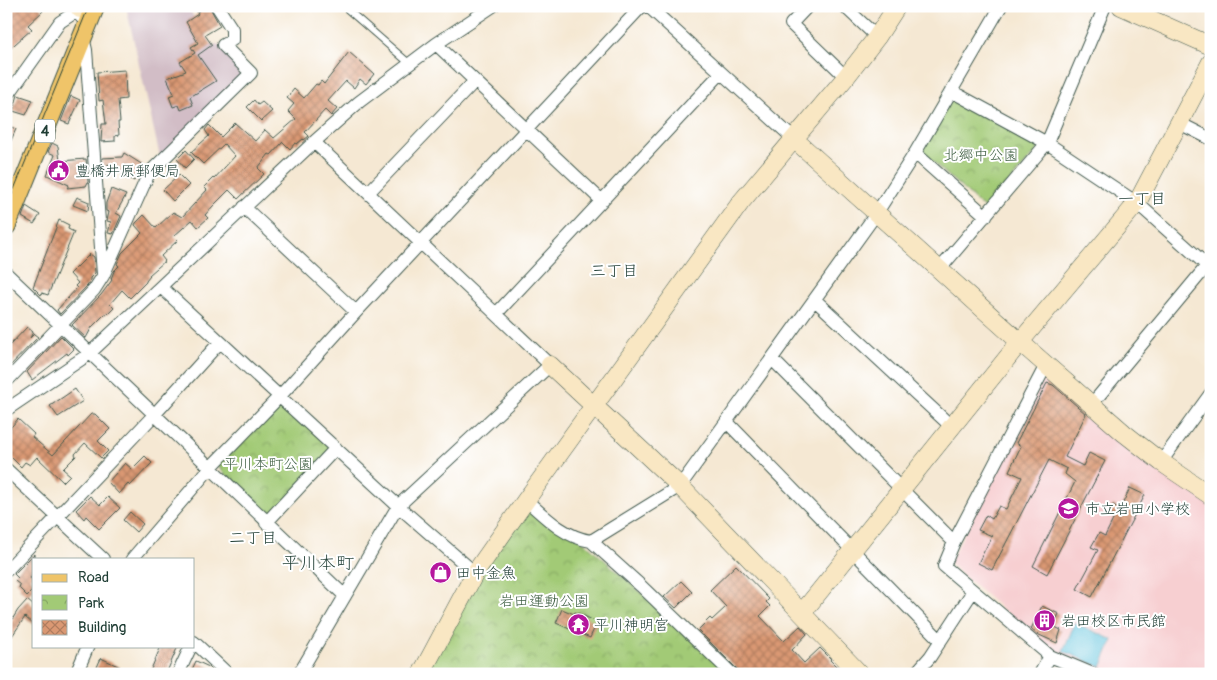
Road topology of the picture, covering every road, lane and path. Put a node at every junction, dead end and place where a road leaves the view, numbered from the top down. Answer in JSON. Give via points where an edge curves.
{"nodes":[{"id":1,"x":217,"y":6,"type":"edge"},
{"id":2,"x":350,"y":6,"type":"edge"},
{"id":3,"x":493,"y":6,"type":"edge"},
{"id":4,"x":642,"y":6,"type":"edge"},
{"id":5,"x":648,"y":6,"type":"edge"},
{"id":6,"x":808,"y":6,"type":"edge"},
{"id":7,"x":844,"y":6,"type":"edge"},
{"id":8,"x":897,"y":6,"type":"edge"},
{"id":9,"x":1001,"y":6,"type":"edge"},
{"id":10,"x":1105,"y":6,"type":"edge"},
{"id":11,"x":1121,"y":6,"type":"edge"},
{"id":12,"x":84,"y":7,"type":"edge"},
{"id":13,"x":83,"y":37,"type":"junction"},
{"id":14,"x":877,"y":37,"type":"junction"},
{"id":15,"x":436,"y":44,"type":"junction"},
{"id":16,"x":1211,"y":46,"type":"edge"},
{"id":17,"x":1211,"y":62,"type":"edge"},
{"id":18,"x":410,"y":64,"type":"junction"},
{"id":19,"x":721,"y":73,"type":"junction"},
{"id":20,"x":846,"y":77,"type":"junction"},
{"id":21,"x":474,"y":82,"type":"junction"},
{"id":22,"x":951,"y":91,"type":"junction"},
{"id":23,"x":6,"y":98,"type":"edge"},
{"id":24,"x":1179,"y":123,"type":"junction"},
{"id":25,"x":526,"y":130,"type":"junction"},
{"id":26,"x":794,"y":139,"type":"junction"},
{"id":27,"x":1211,"y":139,"type":"edge"},
{"id":28,"x":314,"y":142,"type":"junction"},
{"id":29,"x":1047,"y":143,"type":"junction"},
{"id":30,"x":915,"y":153,"type":"junction"},
{"id":31,"x":6,"y":192,"type":"edge"},
{"id":32,"x":368,"y":193,"type":"junction"},
{"id":33,"x":602,"y":200,"type":"junction"},
{"id":34,"x":1137,"y":203,"type":"junction"},
{"id":35,"x":244,"y":207,"type":"junction"},
{"id":36,"x":876,"y":214,"type":"junction"},
{"id":37,"x":986,"y":216,"type":"junction"},
{"id":38,"x":6,"y":226,"type":"edge"},
{"id":39,"x":422,"y":244,"type":"junction"},
{"id":40,"x":1209,"y":265,"type":"edge"},
{"id":41,"x":939,"y":270,"type":"junction"},
{"id":42,"x":6,"y":273,"type":"edge"},
{"id":43,"x":103,"y":276,"type":"junction"},
{"id":44,"x":161,"y":287,"type":"junction"},
{"id":45,"x":815,"y":300,"type":"junction"},
{"id":46,"x":356,"y":312,"type":"junction"},
{"id":47,"x":496,"y":314,"type":"junction"},
{"id":48,"x":60,"y":326,"type":"junction"},
{"id":49,"x":220,"y":342,"type":"junction"},
{"id":50,"x":1020,"y":342,"type":"junction"},
{"id":51,"x":89,"y":354,"type":"junction"},
{"id":52,"x":772,"y":359,"type":"junction"},
{"id":53,"x":1046,"y":365,"type":"junction"},
{"id":54,"x":550,"y":366,"type":"junction"},
{"id":55,"x":6,"y":382,"type":"edge"},
{"id":56,"x":1211,"y":393,"type":"edge"},
{"id":57,"x":280,"y":396,"type":"junction"},
{"id":58,"x":1092,"y":404,"type":"junction"},
{"id":59,"x":594,"y":405,"type":"junction"},
{"id":60,"x":6,"y":410,"type":"edge"},
{"id":61,"x":154,"y":415,"type":"junction"},
{"id":62,"x":726,"y":422,"type":"junction"},
{"id":63,"x":952,"y":427,"type":"junction"},
{"id":64,"x":336,"y":448,"type":"junction"},
{"id":65,"x":1161,"y":462,"type":"junction"},
{"id":66,"x":210,"y":468,"type":"junction"},
{"id":67,"x":6,"y":469,"type":"edge"},
{"id":68,"x":680,"y":486,"type":"junction"},
{"id":69,"x":901,"y":490,"type":"junction"},
{"id":70,"x":1211,"y":496,"type":"edge"},
{"id":71,"x":526,"y":500,"type":"junction"},
{"id":72,"x":398,"y":506,"type":"junction"},
{"id":73,"x":57,"y":517,"type":"junction"},
{"id":74,"x":266,"y":523,"type":"junction"},
{"id":75,"x":591,"y":541,"type":"junction"},
{"id":76,"x":954,"y":542,"type":"junction"},
{"id":77,"x":852,"y":551,"type":"junction"},
{"id":78,"x":103,"y":558,"type":"edge"},
{"id":79,"x":133,"y":558,"type":"edge"},
{"id":80,"x":6,"y":571,"type":"edge"},
{"id":81,"x":475,"y":573,"type":"junction"},
{"id":82,"x":973,"y":591,"type":"junction"},
{"id":83,"x":345,"y":596,"type":"junction"},
{"id":84,"x":802,"y":613,"type":"junction"},
{"id":85,"x":940,"y":640,"type":"junction"},
{"id":86,"x":195,"y":643,"type":"edge"},
{"id":87,"x":87,"y":648,"type":"edge"},
{"id":88,"x":190,"y":648,"type":"edge"},
{"id":89,"x":1050,"y":656,"type":"junction"},
{"id":90,"x":76,"y":674,"type":"edge"},
{"id":91,"x":178,"y":674,"type":"edge"},
{"id":92,"x":228,"y":674,"type":"edge"},
{"id":93,"x":300,"y":674,"type":"edge"},
{"id":94,"x":421,"y":674,"type":"edge"},
{"id":95,"x":732,"y":674,"type":"edge"},
{"id":96,"x":860,"y":674,"type":"edge"},
{"id":97,"x":915,"y":674,"type":"edge"},
{"id":98,"x":1040,"y":674,"type":"edge"},
{"id":99,"x":1093,"y":674,"type":"edge"}],
"edges":[{"from":1,"to":43,"type":"street","via":[[232,29],[232,40],[223,45],[252,73],[149,173]]},
{"from":2,"to":18,"type":"lane","via":[[347,9]]},
{"from":3,"to":15,"type":"street"},
{"from":4,"to":25,"type":"street"},
{"from":5,"to":19,"type":"street"},
{"from":6,"to":20,"type":"street","via":[[790,24]]},
{"from":7,"to":14,"type":"street"},
{"from":8,"to":14,"type":"street"},
{"from":9,"to":22,"type":"street"},
{"from":10,"to":29,"type":"street"},
{"from":11,"to":16,"type":"street"},
{"from":12,"to":13,"type":"main road","number":"4"},
{"from":12,"to":23,"type":"street","via":[[60,22]]},
{"from":12,"to":31,"type":"main road","number":"4"},
{"from":13,"to":38,"type":"main road","number":"4"},
{"from":13,"to":43,"type":"street"},
{"from":14,"to":20,"type":"street"},
{"from":15,"to":18,"type":"street"},
{"from":15,"to":21,"type":"street"},
{"from":17,"to":24,"type":"street"},
{"from":18,"to":28,"type":"street","via":[[359,102]]},
{"from":19,"to":26,"type":"street"},
{"from":19,"to":33,"type":"street"},
{"from":20,"to":26,"type":"street"},
{"from":21,"to":25,"type":"street"},
{"from":21,"to":32,"type":"street"},
{"from":22,"to":29,"type":"street"},
{"from":22,"to":30,"type":"street"},
{"from":24,"to":27,"type":"street"},
{"from":24,"to":34,"type":"street"},
{"from":25,"to":33,"type":"street"},
{"from":25,"to":39,"type":"street"},
{"from":26,"to":36,"type":"street"},
{"from":26,"to":59,"type":"street","via":[[741,202]]},
{"from":28,"to":32,"type":"street"},
{"from":28,"to":35,"type":"street"},
{"from":29,"to":34,"type":"street"},
{"from":29,"to":37,"type":"street"},
{"from":30,"to":36,"type":"street"},
{"from":30,"to":37,"type":"street"},
{"from":32,"to":39,"type":"street"},
{"from":33,"to":47,"type":"street"},
{"from":34,"to":40,"type":"street"},
{"from":34,"to":50,"type":"street"},
{"from":35,"to":44,"type":"street"},
{"from":35,"to":46,"type":"street"},
{"from":36,"to":41,"type":"street"},
{"from":36,"to":45,"type":"street"},
{"from":37,"to":41,"type":"street"},
{"from":39,"to":46,"type":"street"},
{"from":39,"to":47,"type":"street"},
{"from":40,"to":58,"type":"street"},
{"from":41,"to":50,"type":"street"},
{"from":42,"to":48,"type":"street"},
{"from":43,"to":48,"type":"street"},
{"from":44,"to":49,"type":"street"},
{"from":44,"to":51,"type":"street"},
{"from":45,"to":52,"type":"street"},
{"from":45,"to":63,"type":"street"},
{"from":46,"to":57,"type":"street"},
{"from":47,"to":54,"type":"street"},
{"from":48,"to":51,"type":"street"},
{"from":48,"to":55,"type":"street"},
{"from":49,"to":57,"type":"street"},
{"from":49,"to":61,"type":"street"},
{"from":50,"to":53,"type":"street"},
{"from":50,"to":63,"type":"street"},
{"from":51,"to":60,"type":"street"},
{"from":51,"to":61,"type":"street"},
{"from":52,"to":62,"type":"street"},
{"from":52,"to":69,"type":"street"},
{"from":53,"to":58,"type":"street"},
{"from":53,"to":76,"type":"street"},
{"from":54,"to":59,"type":"street"},
{"from":54,"to":72,"type":"street"},
{"from":56,"to":65,"type":"street"},
{"from":57,"to":64,"type":"street"},
{"from":57,"to":66,"type":"street"},
{"from":58,"to":65,"type":"street"},
{"from":59,"to":68,"type":"street"},
{"from":59,"to":71,"type":"street"},
{"from":61,"to":66,"type":"street"},
{"from":61,"to":73,"type":"street"},
{"from":62,"to":68,"type":"street"},
{"from":62,"to":77,"type":"street"},
{"from":63,"to":69,"type":"street"},
{"from":64,"to":72,"type":"street"},
{"from":64,"to":74,"type":"street"},
{"from":65,"to":70,"type":"street"},
{"from":66,"to":74,"type":"street"},
{"from":66,"to":79,"type":"street"},
{"from":67,"to":73,"type":"street"},
{"from":68,"to":75,"type":"street"},
{"from":68,"to":84,"type":"street"},
{"from":69,"to":76,"type":"street"},
{"from":69,"to":77,"type":"street"},
{"from":71,"to":75,"type":"street","via":[[558,528]]},
{"from":71,"to":81,"type":"street"},
{"from":72,"to":81,"type":"street"},
{"from":72,"to":83,"type":"street"},
{"from":73,"to":78,"type":"street"},
{"from":73,"to":80,"type":"street"},
{"from":74,"to":83,"type":"street"},
{"from":75,"to":95,"type":"street"},
{"from":76,"to":82,"type":"street","via":[[944,566]]},
{"from":77,"to":84,"type":"street"},
{"from":77,"to":85,"type":"street"},
{"from":81,"to":94,"type":"street"},
{"from":82,"to":85,"type":"street"},
{"from":82,"to":89,"type":"street"},
{"from":83,"to":93,"type":"street"},
{"from":84,"to":96,"type":"street"},
{"from":85,"to":97,"type":"street"},
{"from":86,"to":92,"type":"street"},
{"from":87,"to":90,"type":"street"},
{"from":88,"to":91,"type":"street"},
{"from":89,"to":98,"type":"street"},
{"from":89,"to":99,"type":"street"}]}
